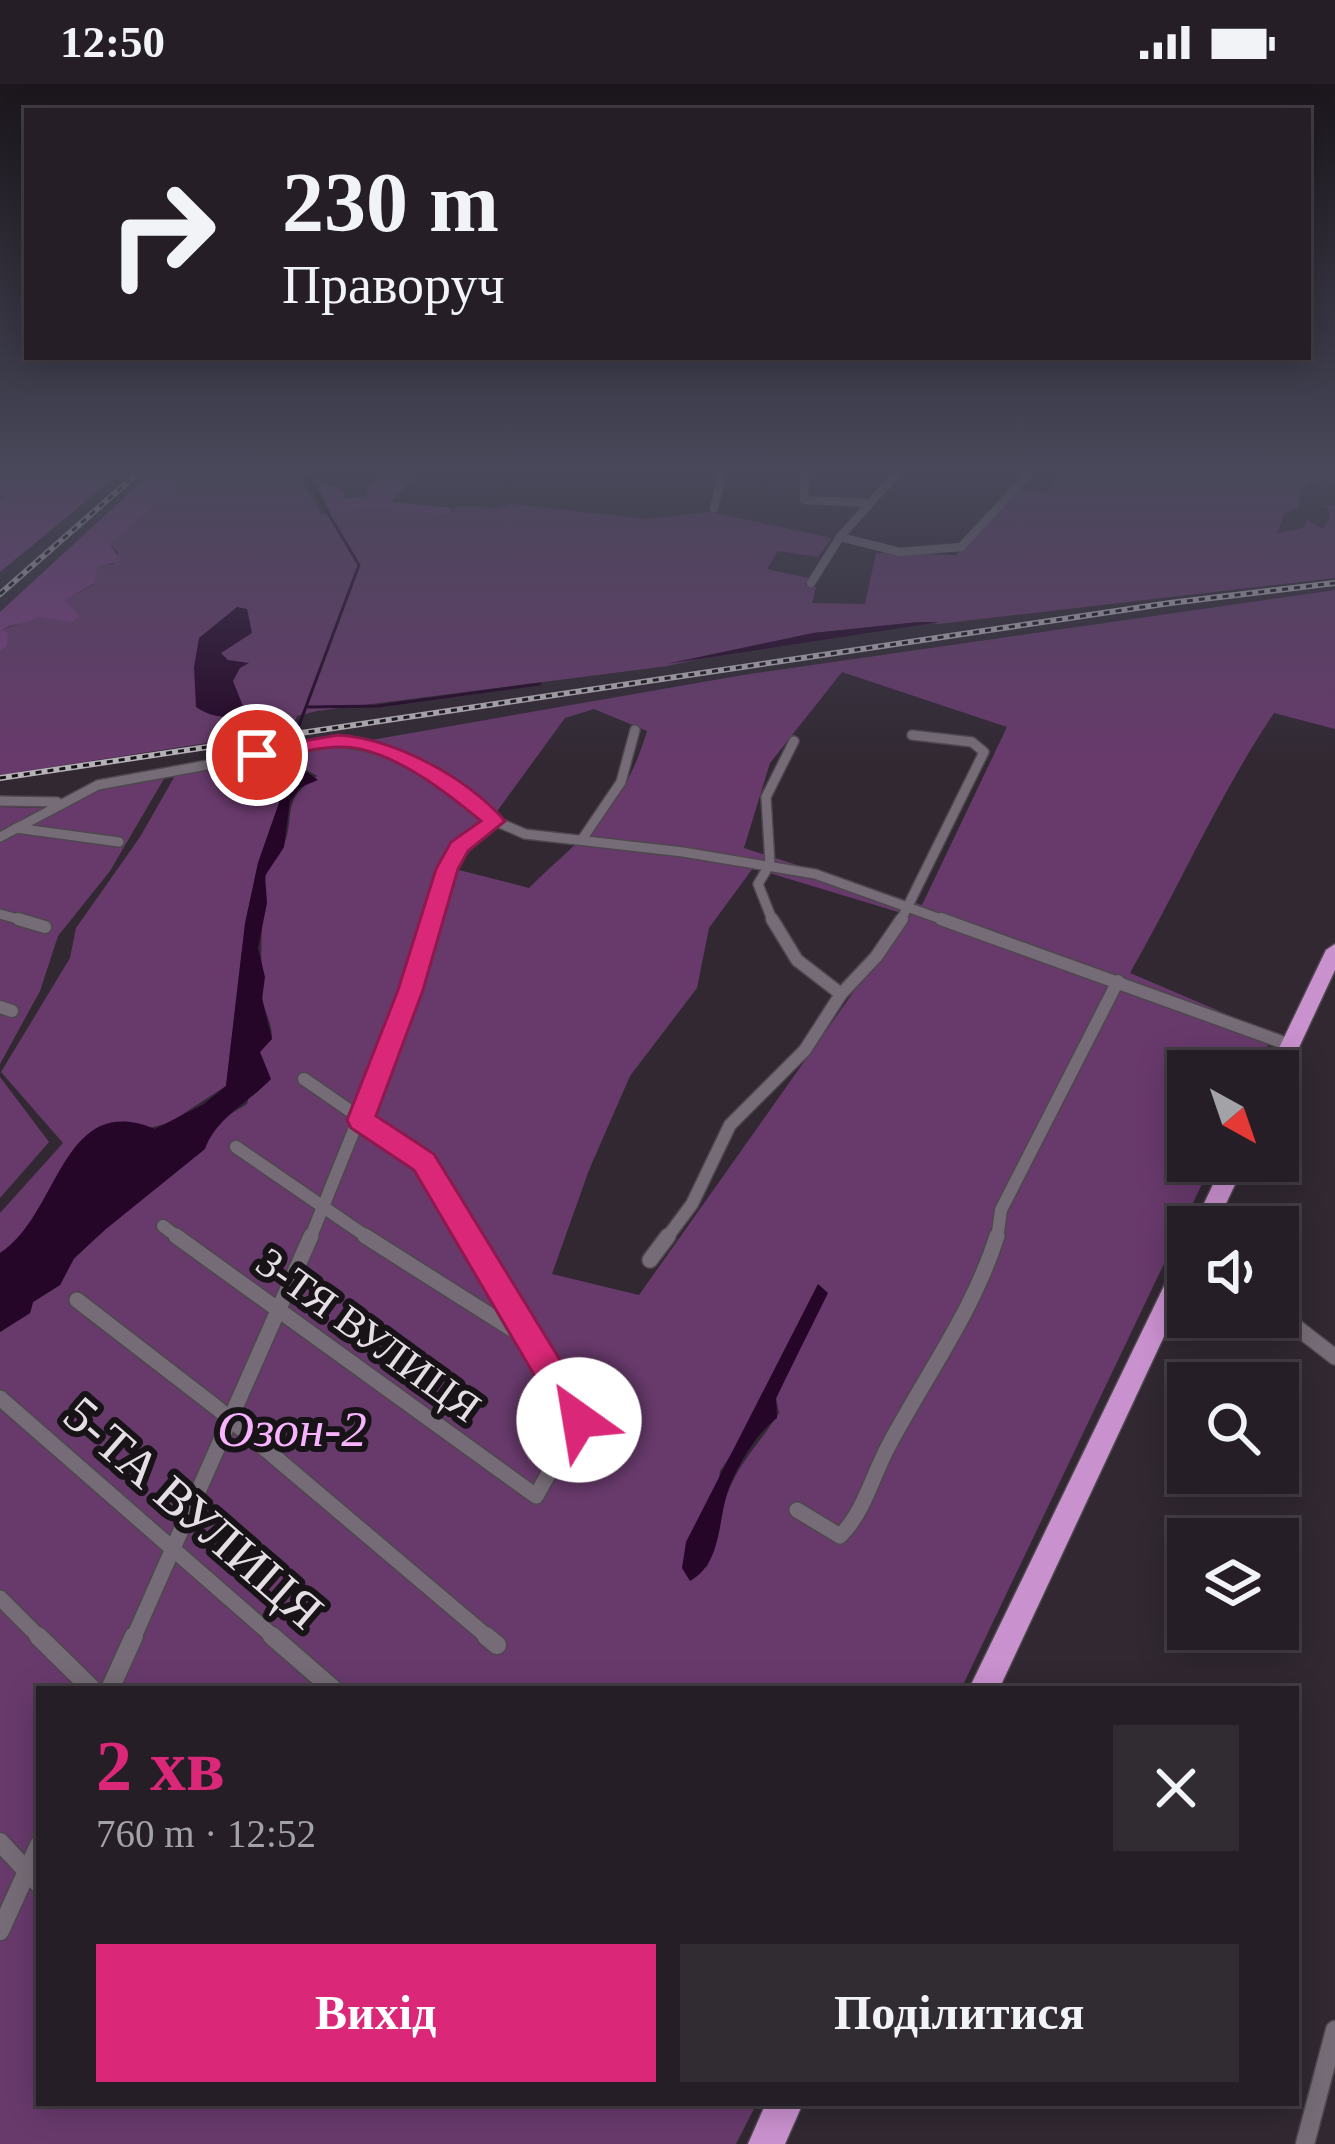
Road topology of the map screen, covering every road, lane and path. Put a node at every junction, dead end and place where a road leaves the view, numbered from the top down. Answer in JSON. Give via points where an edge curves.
{"nodes":[{"id":1,"x":820,"y":569,"type":"edge"},
{"id":2,"x":811,"y":583,"type":"dead end"},
{"id":3,"x":635,"y":730,"type":"dead end"},
{"id":4,"x":912,"y":735,"type":"dead end"},
{"id":5,"x":794,"y":741,"type":"dead end"},
{"id":6,"x":0,"y":801,"type":"edge"},
{"id":7,"x":58,"y":802,"type":"junction"},
{"id":8,"x":494,"y":821,"type":"junction"},
{"id":9,"x":15,"y":828,"type":"junction"},
{"id":10,"x":0,"y":837,"type":"edge"},
{"id":11,"x":583,"y":838,"type":"junction"},
{"id":12,"x":119,"y":842,"type":"dead end"},
{"id":13,"x":770,"y":864,"type":"junction"},
{"id":14,"x":910,"y":907,"type":"junction"},
{"id":15,"x":0,"y":914,"type":"edge"},
{"id":16,"x":45,"y":927,"type":"dead end"},
{"id":17,"x":1335,"y":950,"type":"edge"},
{"id":18,"x":1118,"y":981,"type":"junction"},
{"id":19,"x":841,"y":994,"type":"junction"},
{"id":20,"x":1290,"y":1045,"type":"junction"},
{"id":21,"x":1288,"y":1050,"type":"edge"},
{"id":22,"x":304,"y":1079,"type":"dead end"},
{"id":23,"x":361,"y":1120,"type":"junction"},
{"id":24,"x":236,"y":1147,"type":"dead end"},
{"id":25,"x":322,"y":1208,"type":"junction"},
{"id":26,"x":163,"y":1226,"type":"dead end"},
{"id":27,"x":650,"y":1260,"type":"dead end"},
{"id":28,"x":76,"y":1300,"type":"dead end"},
{"id":29,"x":1167,"y":1304,"type":"edge"},
{"id":30,"x":277,"y":1309,"type":"junction"},
{"id":31,"x":1299,"y":1329,"type":"edge"},
{"id":32,"x":531,"y":1341,"type":"junction"},
{"id":33,"x":1335,"y":1357,"type":"edge"},
{"id":34,"x":0,"y":1398,"type":"edge"},
{"id":35,"x":229,"y":1422,"type":"junction"},
{"id":36,"x":797,"y":1510,"type":"dead end"},
{"id":37,"x":174,"y":1551,"type":"junction"},
{"id":38,"x":0,"y":1598,"type":"edge"},
{"id":39,"x":497,"y":1646,"type":"dead end"},
{"id":40,"x":89,"y":1686,"type":"edge"},
{"id":41,"x":111,"y":1686,"type":"edge"},
{"id":42,"x":331,"y":1686,"type":"edge"},
{"id":43,"x":984,"y":1686,"type":"edge"},
{"id":44,"x":0,"y":1842,"type":"edge"},
{"id":45,"x":33,"y":1876,"type":"edge"},
{"id":46,"x":0,"y":1931,"type":"edge"},
{"id":47,"x":1335,"y":2030,"type":"edge"},
{"id":48,"x":784,"y":2106,"type":"edge"},
{"id":49,"x":766,"y":2144,"type":"edge"},
{"id":50,"x":1305,"y":2144,"type":"edge"}],
"edges":[{"from":1,"to":2,"type":"street"},
{"from":3,"to":11,"type":"street","via":[[621,782]]},
{"from":4,"to":14,"type":"street","via":[[972,742],[984,752]]},
{"from":5,"to":13,"type":"street","via":[[766,797]]},
{"from":6,"to":7,"type":"street"},
{"from":7,"to":8,"type":"street","via":[[125,778],[366,743],[448,783]]},
{"from":7,"to":9,"type":"street"},
{"from":8,"to":11,"type":"street","via":[[525,834]]},
{"from":8,"to":23,"type":"street","via":[[459,847],[447,869]]},
{"from":9,"to":10,"type":"street"},
{"from":9,"to":12,"type":"street"},
{"from":11,"to":13,"type":"street"},
{"from":13,"to":14,"type":"street"},
{"from":13,"to":19,"type":"street","via":[[758,884],[777,938],[802,969]]},
{"from":14,"to":18,"type":"street"},
{"from":14,"to":19,"type":"street"},
{"from":15,"to":16,"type":"street"},
{"from":17,"to":20,"type":"highway"},
{"from":18,"to":20,"type":"street"},
{"from":18,"to":36,"type":"street","via":[[1001,1210],[985,1268],[879,1461],[861,1517],[841,1536]]},
{"from":19,"to":27,"type":"street","via":[[805,1050],[730,1125],[692,1204]]},
{"from":20,"to":21,"type":"highway"},
{"from":22,"to":23,"type":"street"},
{"from":23,"to":25,"type":"street"},
{"from":23,"to":32,"type":"street","via":[[424,1162]]},
{"from":24,"to":25,"type":"street"},
{"from":25,"to":30,"type":"street"},
{"from":25,"to":32,"type":"street"},
{"from":26,"to":30,"type":"street","name":"3-ТЯ ВУЛИЦЯ"},
{"from":28,"to":35,"type":"street"},
{"from":29,"to":43,"type":"highway"},
{"from":30,"to":32,"type":"street","name":"3-ТЯ ВУЛИЦЯ","via":[[536,1496],[579,1420]]},
{"from":30,"to":35,"type":"street"},
{"from":31,"to":33,"type":"street"},
{"from":34,"to":37,"type":"street","name":"5-ТА ВУЛИЦЯ"},
{"from":35,"to":37,"type":"street"},
{"from":35,"to":39,"type":"street"},
{"from":37,"to":41,"type":"street"},
{"from":37,"to":42,"type":"street","name":"5-ТА ВУЛИЦЯ"},
{"from":38,"to":40,"type":"street"},
{"from":44,"to":45,"type":"street"},
{"from":45,"to":46,"type":"street"},
{"from":47,"to":50,"type":"street"},
{"from":48,"to":49,"type":"highway"}]}
